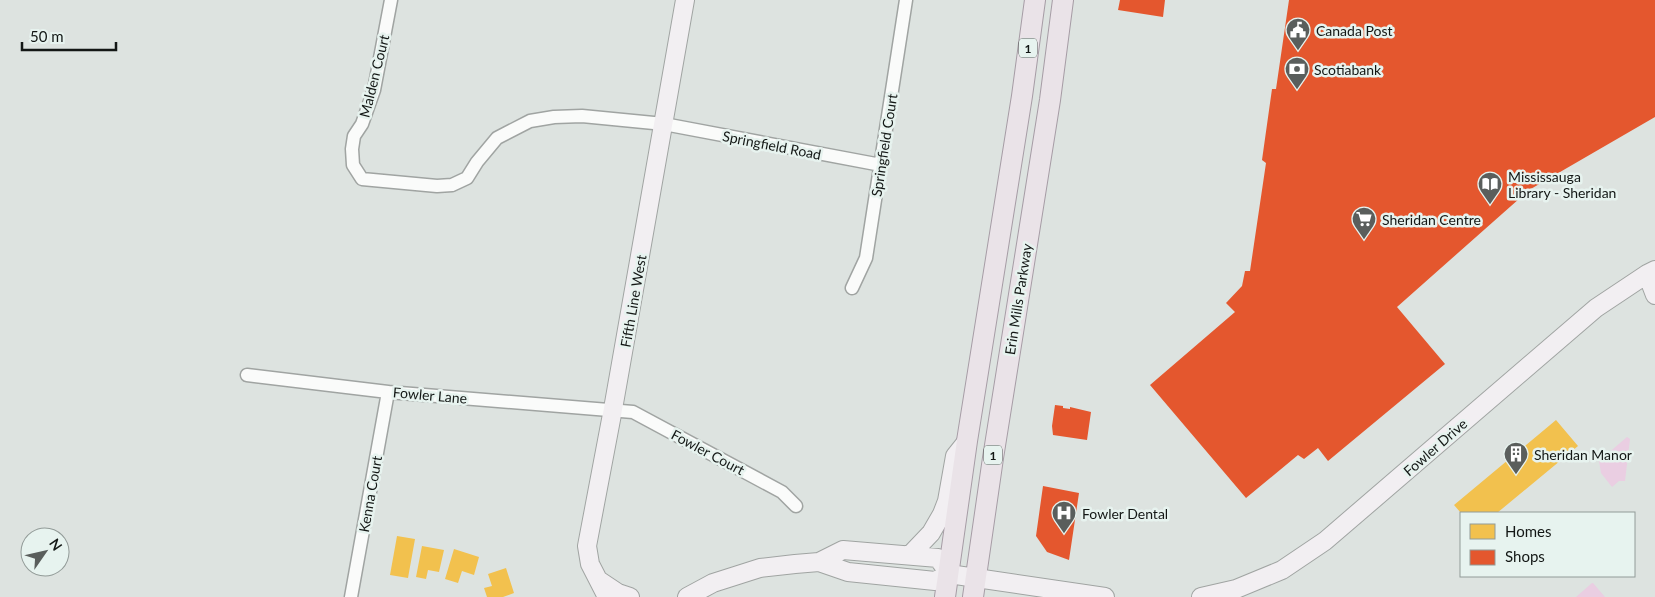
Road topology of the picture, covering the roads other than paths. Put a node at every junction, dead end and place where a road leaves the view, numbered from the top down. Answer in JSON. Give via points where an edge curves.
{"nodes":[{"id":1,"x":391,"y":0,"type":"edge"},
{"id":2,"x":685,"y":0,"type":"edge"},
{"id":3,"x":906,"y":0,"type":"edge"},
{"id":4,"x":1035,"y":0,"type":"edge"},
{"id":5,"x":1063,"y":0,"type":"edge"},
{"id":6,"x":664,"y":124,"type":"junction"},
{"id":7,"x":881,"y":165,"type":"junction"},
{"id":8,"x":1651,"y":272,"type":"edge"},
{"id":9,"x":852,"y":288,"type":"dead end"},
{"id":10,"x":1655,"y":295,"type":"edge"},
{"id":11,"x":247,"y":375,"type":"dead end"},
{"id":12,"x":388,"y":392,"type":"junction"},
{"id":13,"x":613,"y":409,"type":"junction"},
{"id":14,"x":966,"y":441,"type":"junction"},
{"id":15,"x":796,"y":506,"type":"dead end"},
{"id":16,"x":910,"y":555,"type":"junction"},
{"id":17,"x":819,"y":562,"type":"junction"},
{"id":18,"x":949,"y":574,"type":"junction"},
{"id":19,"x":598,"y":579,"type":"junction"},
{"id":20,"x":974,"y":587,"type":"edge"},
{"id":21,"x":1238,"y":593,"type":"edge"},
{"id":22,"x":351,"y":597,"type":"edge"},
{"id":23,"x":607,"y":597,"type":"edge"},
{"id":24,"x":630,"y":597,"type":"edge"},
{"id":25,"x":687,"y":597,"type":"edge"},
{"id":26,"x":945,"y":597,"type":"edge"},
{"id":27,"x":1105,"y":597,"type":"edge"},
{"id":28,"x":1201,"y":597,"type":"edge"}],
"edges":[{"from":1,"to":6,"type":"street","name":"Malden Court","via":[[374,90],[362,124],[354,136],[353,165],[362,179],[452,185],[467,178],[497,138],[530,121],[582,116]]},
{"from":2,"to":6,"type":"street","name":"Fifth Line West"},
{"from":3,"to":7,"type":"street","name":"Springfield Court"},
{"from":4,"to":14,"type":"main road","name":"Erin Mills Parkway","number":"1"},
{"from":5,"to":20,"type":"main road","name":"Erin Mills Parkway","number":"1"},
{"from":6,"to":7,"type":"street","name":"Springfield Road"},
{"from":6,"to":13,"type":"street","name":"Fifth Line West"},
{"from":7,"to":9,"type":"street","name":"Springfield Court","via":[[866,258]]},
{"from":8,"to":10,"type":"street"},
{"from":8,"to":21,"type":"street","name":"Fowler Drive","via":[[1596,308],[1325,541],[1282,570]]},
{"from":11,"to":12,"type":"street","name":"Fowler Lane"},
{"from":12,"to":13,"type":"street","name":"Fowler Lane"},
{"from":12,"to":22,"type":"street","name":"Kenna Court"},
{"from":13,"to":15,"type":"street","name":"Fowler Court","via":[[633,412],[782,492]]},
{"from":13,"to":19,"type":"street","name":"Fifth Line West","via":[[587,546],[590,564]]},
{"from":14,"to":16,"type":"street","via":[[954,456],[942,514],[931,533]]},
{"from":14,"to":18,"type":"main road","name":"Erin Mills Parkway","number":"1"},
{"from":16,"to":17,"type":"street","via":[[843,550]]},
{"from":16,"to":18,"type":"street","via":[[938,558]]},
{"from":17,"to":18,"type":"street","via":[[848,572],[935,581]]},
{"from":17,"to":25,"type":"street","via":[[760,568],[713,583]]},
{"from":18,"to":20,"type":"street"},
{"from":18,"to":26,"type":"main road","name":"Erin Mills Parkway","number":"1"},
{"from":19,"to":23,"type":"street","name":"Fifth Line West"},
{"from":19,"to":24,"type":"street"},
{"from":20,"to":27,"type":"street"},
{"from":21,"to":28,"type":"street","name":"Fowler Drive"}]}
